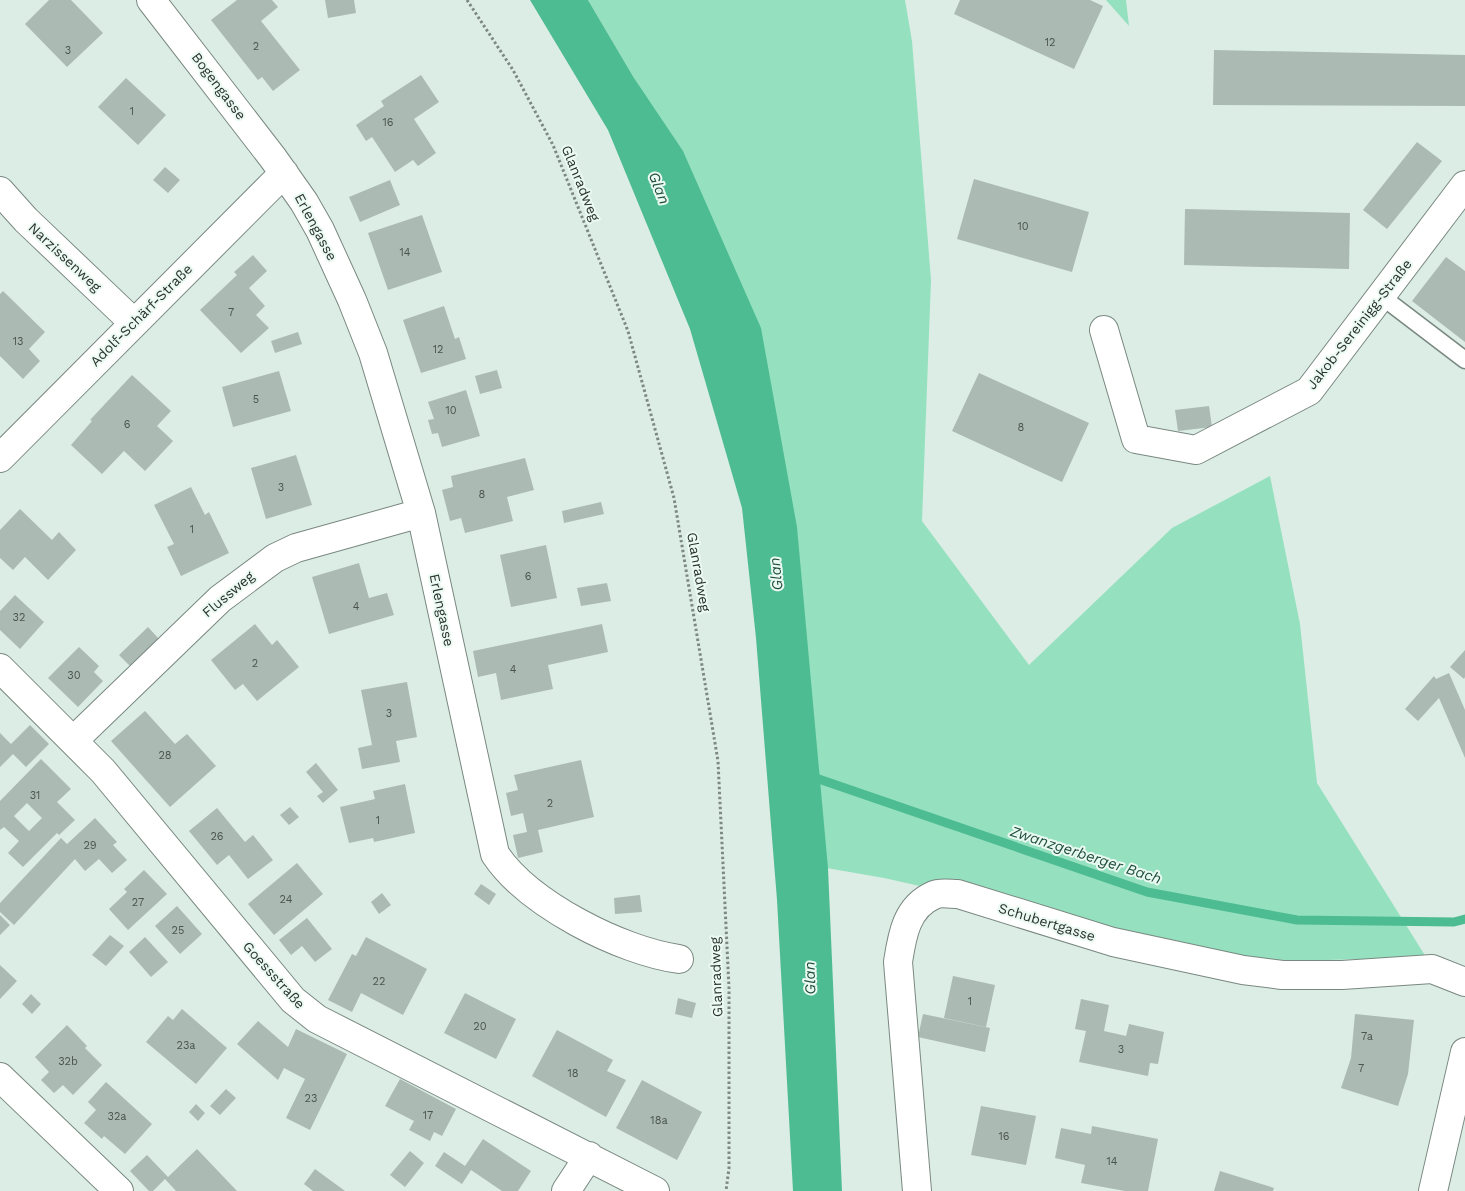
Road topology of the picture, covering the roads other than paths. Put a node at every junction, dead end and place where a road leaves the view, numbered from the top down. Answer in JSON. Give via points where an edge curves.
{"nodes":[{"id":1,"x":151,"y":0,"type":"edge"},
{"id":2,"x":284,"y":173,"type":"junction"},
{"id":3,"x":1465,"y":185,"type":"edge"},
{"id":4,"x":0,"y":191,"type":"edge"},
{"id":5,"x":1381,"y":296,"type":"junction"},
{"id":6,"x":134,"y":322,"type":"junction"},
{"id":7,"x":1104,"y":330,"type":"dead end"},
{"id":8,"x":1465,"y":360,"type":"edge"},
{"id":9,"x":0,"y":458,"type":"edge"},
{"id":10,"x":421,"y":513,"type":"junction"},
{"id":11,"x":0,"y":668,"type":"edge"},
{"id":12,"x":74,"y":740,"type":"junction"},
{"id":13,"x":680,"y":959,"type":"dead end"},
{"id":14,"x":1465,"y":982,"type":"edge"},
{"id":15,"x":1465,"y":1052,"type":"edge"},
{"id":16,"x":0,"y":1077,"type":"edge"},
{"id":17,"x":589,"y":1156,"type":"junction"},
{"id":18,"x":119,"y":1191,"type":"edge"},
{"id":19,"x":566,"y":1191,"type":"edge"},
{"id":20,"x":655,"y":1191,"type":"edge"},
{"id":21,"x":917,"y":1191,"type":"edge"},
{"id":22,"x":1433,"y":1191,"type":"edge"}],
"edges":[{"from":1,"to":2,"type":"street","name":"Bogengasse"},
{"from":2,"to":6,"type":"street","name":"Adolf-Schärf-Straße"},
{"from":2,"to":10,"type":"street","name":"Erlengasse","via":[[320,230],[352,300],[373,353]]},
{"from":3,"to":5,"type":"street","name":"Jakob-Sereinigg-Straße"},
{"from":4,"to":6,"type":"street","name":"Narzissenweg","via":[[26,220]]},
{"from":5,"to":7,"type":"street","name":"Jakob-Sereinigg-Straße","via":[[1309,391],[1196,450],[1136,440]]},
{"from":5,"to":8,"type":"lane"},
{"from":6,"to":9,"type":"street","name":"Adolf-Schärf-Straße"},
{"from":10,"to":12,"type":"street","name":"Flussweg","via":[[296,548],[275,558],[220,599]]},
{"from":10,"to":13,"type":"street","name":"Erlengasse","via":[[496,854],[523,887],[559,910],[628,947]]},
{"from":11,"to":12,"type":"street","name":"Goessstraße"},
{"from":12,"to":17,"type":"street","name":"Goessstraße","via":[[304,1010]]},
{"from":14,"to":21,"type":"street","name":"Schubertgasse","via":[[1432,969],[1342,975],[1282,975],[1243,970],[1113,942],[958,894],[936,894],[920,904],[911,915],[903,930],[898,962]]},
{"from":15,"to":22,"type":"street"},
{"from":16,"to":18,"type":"street"},
{"from":17,"to":19,"type":"street"},
{"from":17,"to":20,"type":"street","name":"Goessstraße"}]}
